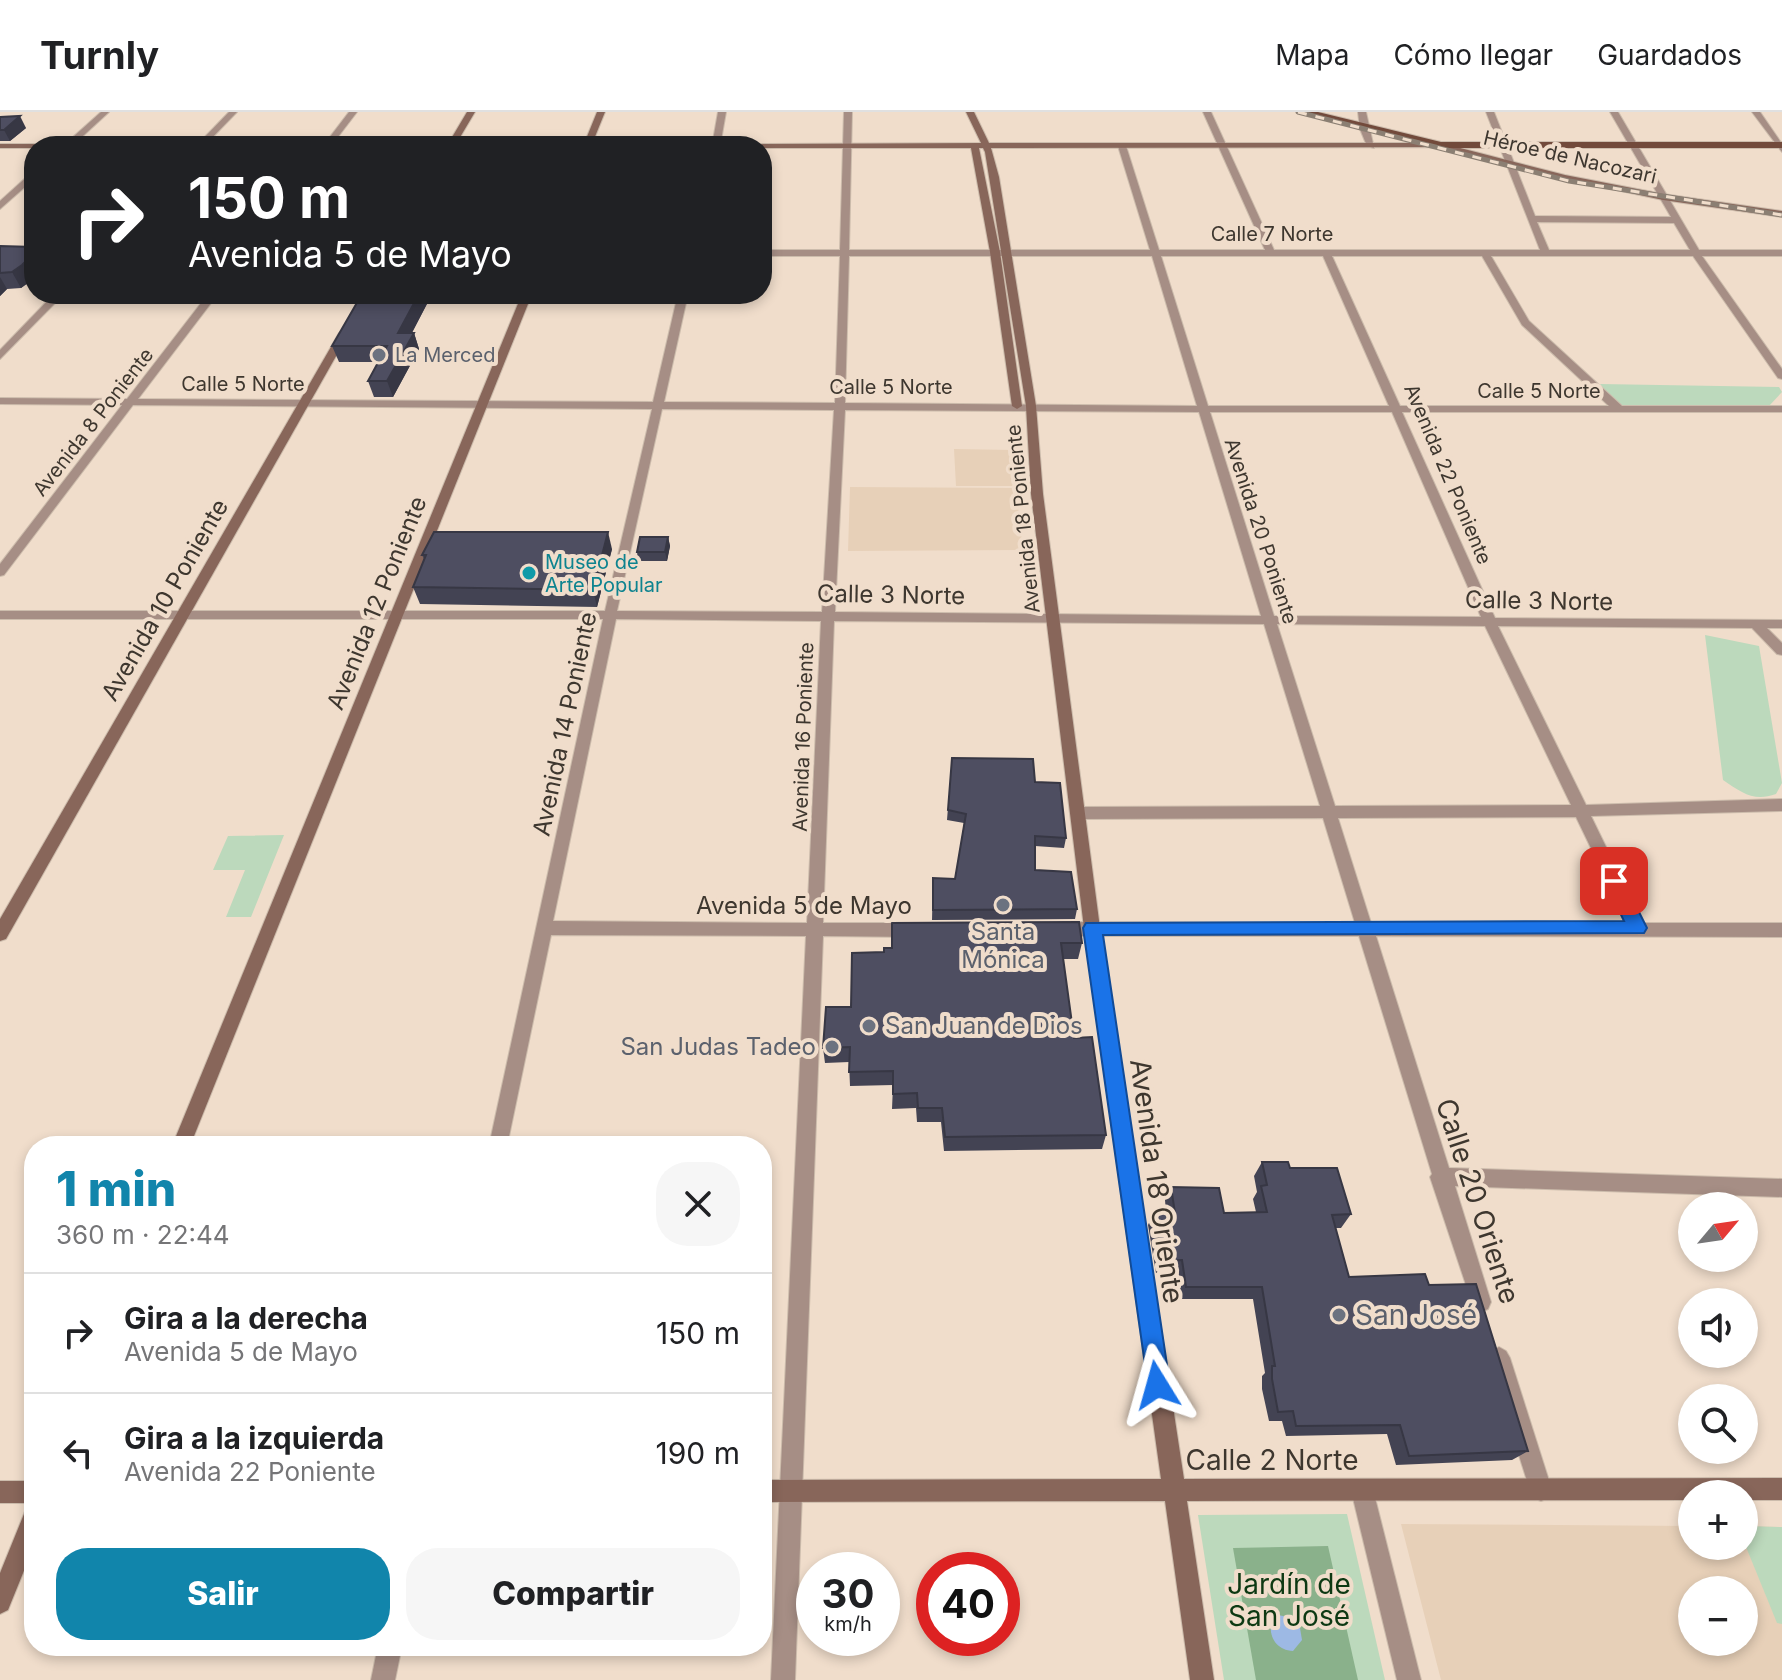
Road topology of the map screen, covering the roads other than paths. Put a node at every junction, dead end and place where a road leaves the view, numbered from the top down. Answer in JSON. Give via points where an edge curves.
{"nodes":[{"id":1,"x":105,"y":112,"type":"edge"},
{"id":2,"x":233,"y":112,"type":"edge"},
{"id":3,"x":353,"y":112,"type":"edge"},
{"id":4,"x":471,"y":112,"type":"edge"},
{"id":5,"x":601,"y":112,"type":"edge"},
{"id":6,"x":722,"y":112,"type":"edge"},
{"id":7,"x":848,"y":112,"type":"edge"},
{"id":8,"x":970,"y":112,"type":"edge"},
{"id":9,"x":1207,"y":112,"type":"edge"},
{"id":10,"x":1307,"y":112,"type":"edge"},
{"id":11,"x":1362,"y":112,"type":"edge"},
{"id":12,"x":1490,"y":112,"type":"edge"},
{"id":13,"x":1614,"y":112,"type":"edge"},
{"id":14,"x":1756,"y":112,"type":"edge"},
{"id":15,"x":1364,"y":126,"type":"junction"},
{"id":16,"x":78,"y":136,"type":"edge"},
{"id":17,"x":210,"y":136,"type":"edge"},
{"id":18,"x":335,"y":136,"type":"edge"},
{"id":19,"x":457,"y":136,"type":"edge"},
{"id":20,"x":591,"y":136,"type":"edge"},
{"id":21,"x":718,"y":136,"type":"edge"},
{"id":22,"x":1441,"y":145,"type":"junction"},
{"id":23,"x":1502,"y":145,"type":"junction"},
{"id":24,"x":0,"y":146,"type":"edge"},
{"id":25,"x":24,"y":146,"type":"edge"},
{"id":26,"x":772,"y":146,"type":"edge"},
{"id":27,"x":847,"y":146,"type":"junction"},
{"id":28,"x":980,"y":146,"type":"junction"},
{"id":29,"x":1122,"y":146,"type":"junction"},
{"id":30,"x":1222,"y":146,"type":"junction"},
{"id":31,"x":1371,"y":146,"type":"junction"},
{"id":32,"x":1632,"y":146,"type":"junction"},
{"id":33,"x":1781,"y":147,"type":"edge"},
{"id":34,"x":978,"y":163,"type":"junction"},
{"id":35,"x":992,"y":163,"type":"junction"},
{"id":36,"x":1510,"y":164,"type":"junction"},
{"id":37,"x":981,"y":177,"type":"junction"},
{"id":38,"x":995,"y":177,"type":"junction"},
{"id":39,"x":24,"y":184,"type":"edge"},
{"id":40,"x":984,"y":192,"type":"junction"},
{"id":41,"x":997,"y":192,"type":"junction"},
{"id":42,"x":1663,"y":197,"type":"junction"},
{"id":43,"x":0,"y":206,"type":"edge"},
{"id":44,"x":988,"y":214,"type":"junction"},
{"id":45,"x":1001,"y":214,"type":"junction"},
{"id":46,"x":1782,"y":214,"type":"edge"},
{"id":47,"x":1531,"y":219,"type":"junction"},
{"id":48,"x":1676,"y":220,"type":"junction"},
{"id":49,"x":845,"y":252,"type":"junction"},
{"id":50,"x":995,"y":252,"type":"junction"},
{"id":51,"x":1008,"y":252,"type":"junction"},
{"id":52,"x":1156,"y":252,"type":"junction"},
{"id":53,"x":1270,"y":252,"type":"junction"},
{"id":54,"x":1326,"y":252,"type":"junction"},
{"id":55,"x":1484,"y":252,"type":"junction"},
{"id":56,"x":1545,"y":252,"type":"junction"},
{"id":57,"x":1695,"y":252,"type":"junction"},
{"id":58,"x":772,"y":253,"type":"edge"},
{"id":59,"x":1782,"y":253,"type":"edge"},
{"id":60,"x":49,"y":304,"type":"edge"},
{"id":61,"x":205,"y":304,"type":"edge"},
{"id":62,"x":523,"y":304,"type":"edge"},
{"id":63,"x":681,"y":304,"type":"edge"},
{"id":64,"x":351,"y":321,"type":"edge"},
{"id":65,"x":0,"y":356,"type":"edge"},
{"id":66,"x":1782,"y":376,"type":"edge"},
{"id":67,"x":0,"y":401,"type":"edge"},
{"id":68,"x":132,"y":401,"type":"junction"},
{"id":69,"x":305,"y":402,"type":"junction"},
{"id":70,"x":483,"y":403,"type":"junction"},
{"id":71,"x":660,"y":404,"type":"junction"},
{"id":72,"x":840,"y":405,"type":"junction"},
{"id":73,"x":1024,"y":406,"type":"junction"},
{"id":74,"x":1398,"y":408,"type":"junction"},
{"id":75,"x":1202,"y":409,"type":"junction"},
{"id":76,"x":1619,"y":409,"type":"junction"},
{"id":77,"x":1782,"y":409,"type":"edge"},
{"id":78,"x":0,"y":572,"type":"edge"},
{"id":79,"x":181,"y":613,"type":"junction"},
{"id":80,"x":397,"y":613,"type":"junction"},
{"id":81,"x":0,"y":615,"type":"edge"},
{"id":82,"x":610,"y":615,"type":"junction"},
{"id":83,"x":828,"y":616,"type":"junction"},
{"id":84,"x":1053,"y":619,"type":"junction"},
{"id":85,"x":1269,"y":622,"type":"junction"},
{"id":86,"x":1490,"y":622,"type":"junction"},
{"id":87,"x":1756,"y":624,"type":"junction"},
{"id":88,"x":1782,"y":624,"type":"edge"},
{"id":89,"x":1782,"y":651,"type":"edge"},
{"id":90,"x":1782,"y":805,"type":"edge"},
{"id":91,"x":1328,"y":811,"type":"junction"},
{"id":92,"x":1580,"y":811,"type":"junction"},
{"id":93,"x":1078,"y":813,"type":"junction"},
{"id":94,"x":545,"y":928,"type":"junction"},
{"id":95,"x":1092,"y":928,"type":"junction"},
{"id":96,"x":1364,"y":928,"type":"junction"},
{"id":97,"x":1637,"y":928,"type":"junction"},
{"id":98,"x":1038,"y":929,"type":"edge"},
{"id":99,"x":927,"y":930,"type":"edge"},
{"id":100,"x":1782,"y":930,"type":"edge"},
{"id":101,"x":1,"y":931,"type":"edge"},
{"id":102,"x":815,"y":931,"type":"junction"},
{"id":103,"x":185,"y":1136,"type":"edge"},
{"id":104,"x":500,"y":1136,"type":"edge"},
{"id":105,"x":1440,"y":1177,"type":"junction"},
{"id":106,"x":1782,"y":1188,"type":"edge"},
{"id":107,"x":1782,"y":1489,"type":"edge"},
{"id":108,"x":1172,"y":1490,"type":"junction"},
{"id":109,"x":1362,"y":1490,"type":"junction"},
{"id":110,"x":1541,"y":1490,"type":"junction"},
{"id":111,"x":772,"y":1491,"type":"edge"},
{"id":112,"x":790,"y":1491,"type":"junction"},
{"id":113,"x":0,"y":1492,"type":"edge"},
{"id":114,"x":24,"y":1492,"type":"edge"},
{"id":115,"x":24,"y":1542,"type":"edge"},
{"id":116,"x":0,"y":1602,"type":"edge"},
{"id":117,"x":388,"y":1656,"type":"edge"},
{"id":118,"x":383,"y":1680,"type":"edge"},
{"id":119,"x":783,"y":1680,"type":"edge"},
{"id":120,"x":1202,"y":1680,"type":"edge"},
{"id":121,"x":1409,"y":1680,"type":"edge"}],
"edges":[{"from":1,"to":16,"type":"street"},
{"from":2,"to":17,"type":"street"},
{"from":3,"to":18,"type":"street"},
{"from":4,"to":19,"type":"street"},
{"from":5,"to":20,"type":"street"},
{"from":6,"to":21,"type":"street"},
{"from":7,"to":27,"type":"street","name":"Avenida 16 Poniente"},
{"from":8,"to":28,"type":"street","name":"Avenida 18 Poniente"},
{"from":9,"to":30,"type":"street"},
{"from":10,"to":15,"type":"main road","name":"Héroe de Nacozari"},
{"from":11,"to":15,"type":"street"},
{"from":12,"to":23,"type":"street"},
{"from":13,"to":32,"type":"street"},
{"from":14,"to":33,"type":"street"},
{"from":15,"to":22,"type":"main road","name":"Héroe de Nacozari"},
{"from":15,"to":31,"type":"street"},
{"from":22,"to":23,"type":"main road"},
{"from":22,"to":31,"type":"street"},
{"from":22,"to":36,"type":"street","name":"Héroe de Nacozari"},
{"from":23,"to":32,"type":"main road"},
{"from":23,"to":36,"type":"street"},
{"from":24,"to":25,"type":"street"},
{"from":26,"to":27,"type":"street"},
{"from":27,"to":28,"type":"street"},
{"from":27,"to":49,"type":"street","name":"Avenida 16 Poniente"},
{"from":28,"to":29,"type":"street"},
{"from":28,"to":34,"type":"street","name":"Avenida 18 Poniente"},
{"from":28,"to":35,"type":"street","name":"Avenida 18 Poniente"},
{"from":29,"to":30,"type":"street"},
{"from":29,"to":52,"type":"street","name":"Avenida 20 Poniente"},
{"from":30,"to":31,"type":"street"},
{"from":30,"to":53,"type":"street"},
{"from":32,"to":33,"type":"main road"},
{"from":32,"to":42,"type":"street"},
{"from":34,"to":35,"type":"street"},
{"from":34,"to":37,"type":"street","name":"Avenida 18 Poniente"},
{"from":35,"to":38,"type":"street","name":"Avenida 18 Poniente"},
{"from":36,"to":42,"type":"street","name":"Héroe de Nacozari"},
{"from":36,"to":47,"type":"street"},
{"from":37,"to":38,"type":"street"},
{"from":37,"to":40,"type":"street","name":"Avenida 18 Poniente"},
{"from":38,"to":41,"type":"street","name":"Avenida 18 Poniente"},
{"from":39,"to":43,"type":"street"},
{"from":40,"to":41,"type":"street"},
{"from":40,"to":44,"type":"street","name":"Avenida 18 Poniente"},
{"from":41,"to":45,"type":"street","name":"Avenida 18 Poniente"},
{"from":42,"to":46,"type":"street","name":"Héroe de Nacozari"},
{"from":42,"to":48,"type":"street"},
{"from":44,"to":45,"type":"street"},
{"from":44,"to":50,"type":"street","name":"Avenida 18 Poniente"},
{"from":45,"to":51,"type":"street","name":"Avenida 18 Poniente"},
{"from":47,"to":48,"type":"street"},
{"from":47,"to":56,"type":"street"},
{"from":48,"to":57,"type":"street"},
{"from":49,"to":50,"type":"street","name":"Calle 7 Norte"},
{"from":49,"to":58,"type":"street","name":"Calle 7 Norte"},
{"from":49,"to":72,"type":"street","name":"Avenida 16 Poniente"},
{"from":50,"to":51,"type":"street","name":"Calle 7 Norte"},
{"from":50,"to":73,"type":"street","name":"Avenida 18 Poniente"},
{"from":51,"to":52,"type":"street","name":"Calle 7 Norte"},
{"from":51,"to":73,"type":"street","name":"Avenida 18 Poniente"},
{"from":52,"to":53,"type":"street","name":"Calle 7 Norte"},
{"from":52,"to":75,"type":"street","name":"Avenida 20 Poniente"},
{"from":53,"to":54,"type":"street","name":"Calle 7 Norte"},
{"from":54,"to":55,"type":"street","name":"Calle 7 Norte"},
{"from":54,"to":74,"type":"street","name":"Avenida 22 Poniente"},
{"from":55,"to":56,"type":"street","name":"Calle 7 Norte"},
{"from":55,"to":76,"type":"street","via":[[1525,323]]},
{"from":56,"to":57,"type":"street","name":"Calle 7 Norte"},
{"from":57,"to":59,"type":"street","name":"Calle 7 Norte"},
{"from":57,"to":66,"type":"street"},
{"from":60,"to":65,"type":"street"},
{"from":61,"to":68,"type":"street","name":"Avenida 8 Poniente"},
{"from":62,"to":70,"type":"street","name":"Avenida 12 Poniente"},
{"from":63,"to":71,"type":"street","name":"Avenida 14 Poniente"},
{"from":64,"to":69,"type":"street","name":"Avenida 10 Poniente"},
{"from":67,"to":68,"type":"street","name":"Calle 5 Norte"},
{"from":68,"to":69,"type":"street","name":"Calle 5 Norte"},
{"from":68,"to":78,"type":"street","name":"Avenida 8 Poniente"},
{"from":69,"to":70,"type":"street","name":"Calle 5 Norte"},
{"from":69,"to":79,"type":"street","name":"Avenida 10 Poniente"},
{"from":70,"to":71,"type":"street","name":"Calle 5 Norte"},
{"from":70,"to":80,"type":"street","name":"Avenida 12 Poniente"},
{"from":71,"to":72,"type":"street","name":"Calle 5 Norte"},
{"from":71,"to":82,"type":"street","name":"Avenida 14 Poniente"},
{"from":72,"to":73,"type":"street","name":"Calle 5 Norte"},
{"from":72,"to":83,"type":"street","name":"Avenida 16 Poniente"},
{"from":73,"to":75,"type":"street","name":"Calle 5 Norte"},
{"from":73,"to":84,"type":"street","name":"Avenida 18 Poniente"},
{"from":74,"to":75,"type":"street","name":"Calle 5 Norte"},
{"from":74,"to":76,"type":"street","name":"Calle 5 Norte"},
{"from":74,"to":86,"type":"street","name":"Avenida 22 Poniente"},
{"from":75,"to":85,"type":"street","name":"Avenida 20 Poniente"},
{"from":76,"to":77,"type":"street","name":"Calle 5 Norte"},
{"from":79,"to":80,"type":"street","name":"Calle 3 Norte"},
{"from":79,"to":81,"type":"street","name":"Calle 3 Norte"},
{"from":79,"to":101,"type":"street","name":"Avenida 10 Poniente"},
{"from":80,"to":82,"type":"street","name":"Calle 3 Norte"},
{"from":80,"to":103,"type":"street","name":"Avenida 12 Poniente"},
{"from":82,"to":83,"type":"street","name":"Calle 3 Norte"},
{"from":82,"to":94,"type":"street","name":"Avenida 14 Poniente"},
{"from":83,"to":84,"type":"street","name":"Calle 3 Norte"},
{"from":83,"to":102,"type":"street","name":"Avenida 16 Poniente"},
{"from":84,"to":85,"type":"street","name":"Calle 3 Norte"},
{"from":84,"to":93,"type":"street","name":"Avenida 18 Poniente"},
{"from":85,"to":86,"type":"street","name":"Calle 3 Norte"},
{"from":85,"to":91,"type":"street","name":"Avenida 20 Poniente"},
{"from":86,"to":87,"type":"street","name":"Calle 3 Norte"},
{"from":86,"to":92,"type":"street","name":"Avenida 22 Poniente"},
{"from":87,"to":88,"type":"street","name":"Calle 3 Norte"},
{"from":87,"to":89,"type":"street"},
{"from":90,"to":92,"type":"street"},
{"from":91,"to":92,"type":"street"},
{"from":91,"to":93,"type":"street"},
{"from":91,"to":96,"type":"street","name":"Avenida 20 Poniente"},
{"from":92,"to":97,"type":"street","name":"Avenida 22 Poniente"},
{"from":93,"to":95,"type":"street","name":"Avenida 18 Poniente"},
{"from":94,"to":102,"type":"street","name":"Avenida 5 de Mayo"},
{"from":94,"to":104,"type":"street","name":"Avenida 14 Poniente"},
{"from":95,"to":96,"type":"street"},
{"from":95,"to":98,"type":"street"},
{"from":95,"to":108,"type":"street","name":"Avenida 18 Oriente"},
{"from":96,"to":97,"type":"street"},
{"from":96,"to":105,"type":"street","name":"Calle 20 Oriente"},
{"from":97,"to":100,"type":"street"},
{"from":99,"to":102,"type":"street","name":"Avenida 5 de Mayo"},
{"from":102,"to":112,"type":"street","name":"Avenida 16 Poniente"},
{"from":105,"to":106,"type":"street"},
{"from":105,"to":110,"type":"street","name":"Calle 20 Oriente"},
{"from":107,"to":110,"type":"street","name":"Calle 2 Norte"},
{"from":108,"to":109,"type":"street","name":"Calle 2 Norte"},
{"from":108,"to":112,"type":"street","name":"Calle 2 Norte"},
{"from":108,"to":120,"type":"street","name":"Avenida 18 Oriente"},
{"from":109,"to":110,"type":"street","name":"Calle 2 Norte"},
{"from":109,"to":121,"type":"street"},
{"from":111,"to":112,"type":"street","name":"Calle 2 Norte"},
{"from":112,"to":119,"type":"street","name":"Avenida 16 Poniente"},
{"from":113,"to":114,"type":"street"},
{"from":115,"to":116,"type":"street"},
{"from":117,"to":118,"type":"street"}]}
